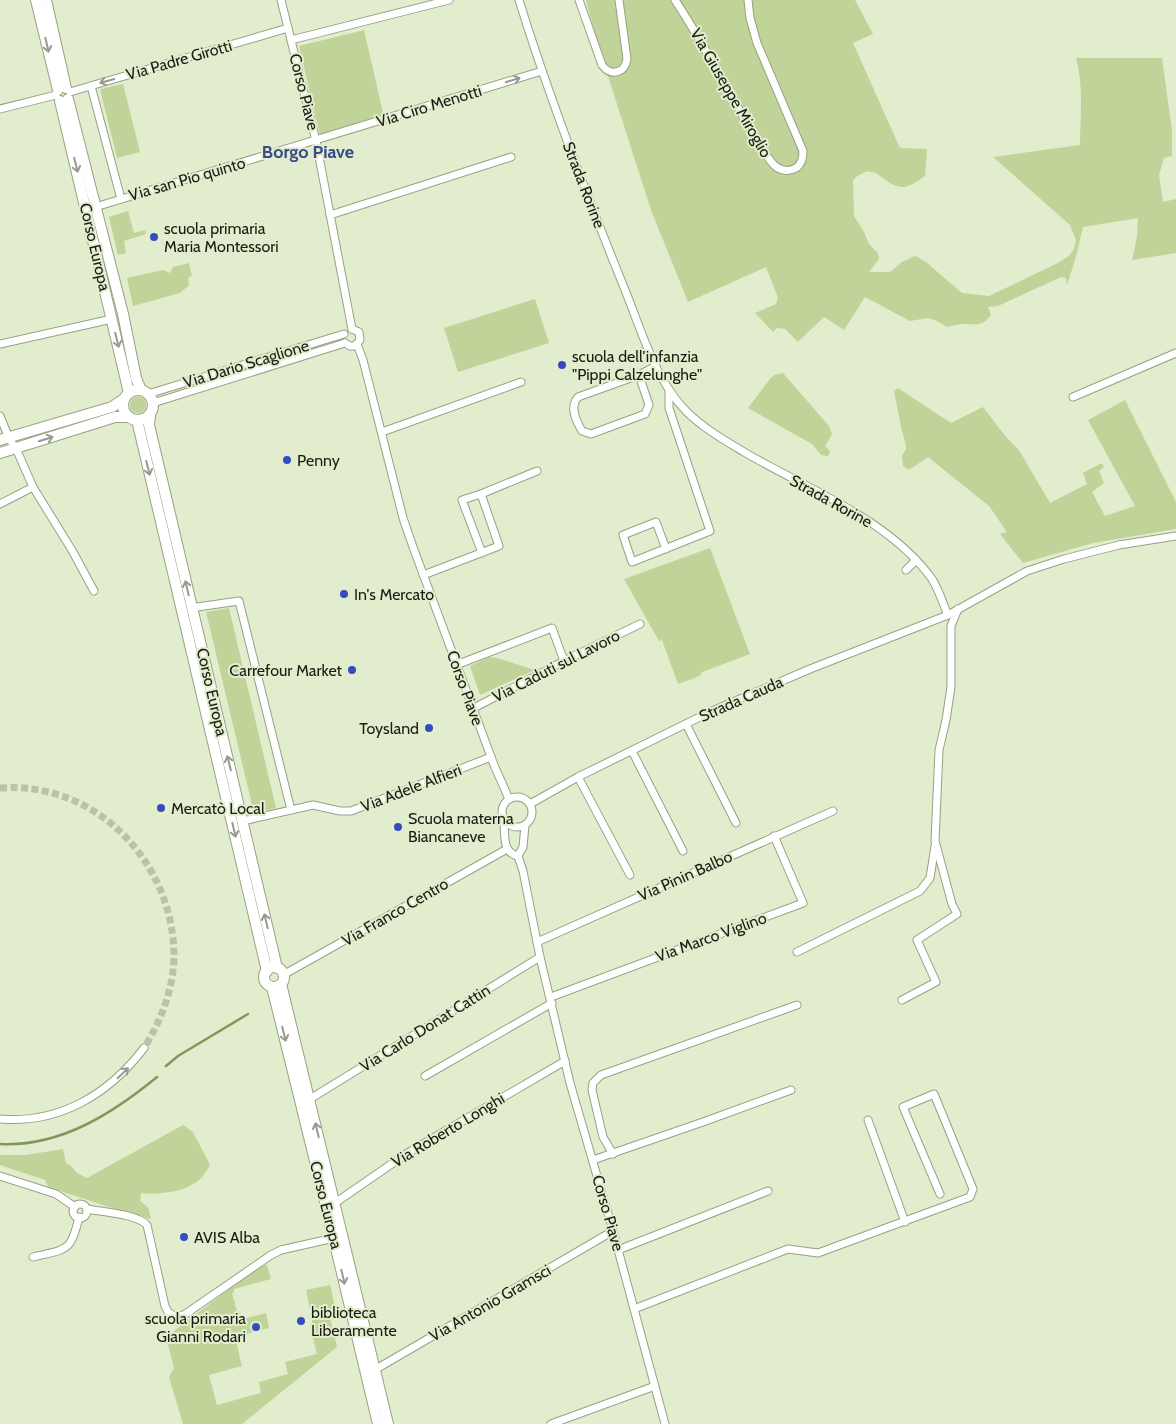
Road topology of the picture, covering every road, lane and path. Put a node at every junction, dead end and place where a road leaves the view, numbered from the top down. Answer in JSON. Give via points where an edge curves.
{"nodes":[{"id":1,"x":36,"y":0,"type":"edge"},
{"id":2,"x":46,"y":0,"type":"edge"},
{"id":3,"x":281,"y":0,"type":"edge"},
{"id":4,"x":449,"y":0,"type":"edge"},
{"id":5,"x":519,"y":0,"type":"edge"},
{"id":6,"x":579,"y":0,"type":"edge"},
{"id":7,"x":619,"y":0,"type":"edge"},
{"id":8,"x":675,"y":0,"type":"edge"},
{"id":9,"x":748,"y":0,"type":"edge"},
{"id":10,"x":288,"y":27,"type":"junction"},
{"id":11,"x":291,"y":40,"type":"junction"},
{"id":12,"x":542,"y":71,"type":"junction"},
{"id":13,"x":91,"y":86,"type":"junction"},
{"id":14,"x":63,"y":94,"type":"junction"},
{"id":15,"x":0,"y":109,"type":"edge"},
{"id":16,"x":316,"y":141,"type":"junction"},
{"id":17,"x":511,"y":157,"type":"dead end"},
{"id":18,"x":121,"y":199,"type":"junction"},
{"id":19,"x":92,"y":208,"type":"junction"},
{"id":20,"x":330,"y":214,"type":"junction"},
{"id":21,"x":112,"y":319,"type":"junction"},
{"id":22,"x":352,"y":329,"type":"junction"},
{"id":23,"x":344,"y":334,"type":"junction"},
{"id":24,"x":346,"y":343,"type":"junction"},
{"id":25,"x":0,"y":344,"type":"edge"},
{"id":26,"x":357,"y":344,"type":"junction"},
{"id":27,"x":1176,"y":353,"type":"edge"},
{"id":28,"x":656,"y":366,"type":"junction"},
{"id":29,"x":639,"y":375,"type":"junction"},
{"id":30,"x":521,"y":382,"type":"dead end"},
{"id":31,"x":669,"y":390,"type":"junction"},
{"id":32,"x":127,"y":396,"type":"junction"},
{"id":33,"x":148,"y":396,"type":"junction"},
{"id":34,"x":1073,"y":396,"type":"dead end"},
{"id":35,"x":150,"y":415,"type":"junction"},
{"id":36,"x":0,"y":416,"type":"edge"},
{"id":37,"x":132,"y":419,"type":"junction"},
{"id":38,"x":382,"y":432,"type":"junction"},
{"id":39,"x":4,"y":439,"type":"edge"},
{"id":40,"x":16,"y":448,"type":"junction"},
{"id":41,"x":0,"y":453,"type":"edge"},
{"id":42,"x":537,"y":471,"type":"dead end"},
{"id":43,"x":33,"y":486,"type":"junction"},
{"id":44,"x":482,"y":494,"type":"junction"},
{"id":45,"x":0,"y":504,"type":"edge"},
{"id":46,"x":1176,"y":536,"type":"edge"},
{"id":47,"x":666,"y":549,"type":"junction"},
{"id":48,"x":482,"y":553,"type":"junction"},
{"id":49,"x":916,"y":560,"type":"junction"},
{"id":50,"x":906,"y":570,"type":"dead end"},
{"id":51,"x":423,"y":575,"type":"junction"},
{"id":52,"x":94,"y":591,"type":"dead end"},
{"id":53,"x":197,"y":606,"type":"dead end"},
{"id":54,"x":958,"y":609,"type":"junction"},
{"id":55,"x":948,"y":615,"type":"junction"},
{"id":56,"x":640,"y":624,"type":"dead end"},
{"id":57,"x":564,"y":661,"type":"junction"},
{"id":58,"x":456,"y":665,"type":"junction"},
{"id":59,"x":472,"y":709,"type":"junction"},
{"id":60,"x":686,"y":724,"type":"junction"},
{"id":61,"x":632,"y":751,"type":"junction"},
{"id":62,"x":491,"y":757,"type":"junction"},
{"id":63,"x":578,"y":777,"type":"junction"},
{"id":64,"x":509,"y":799,"type":"junction"},
{"id":65,"x":530,"y":804,"type":"junction"},
{"id":66,"x":291,"y":810,"type":"junction"},
{"id":67,"x":833,"y":811,"type":"dead end"},
{"id":68,"x":504,"y":820,"type":"junction"},
{"id":69,"x":243,"y":821,"type":"junction"},
{"id":70,"x":736,"y":823,"type":"dead end"},
{"id":71,"x":525,"y":825,"type":"junction"},
{"id":72,"x":774,"y":836,"type":"junction"},
{"id":73,"x":935,"y":841,"type":"junction"},
{"id":74,"x":507,"y":849,"type":"junction"},
{"id":75,"x":683,"y":850,"type":"dead end"},
{"id":76,"x":518,"y":856,"type":"junction"},
{"id":77,"x":630,"y":875,"type":"dead end"},
{"id":78,"x":537,"y":942,"type":"junction"},
{"id":79,"x":797,"y":952,"type":"dead end"},
{"id":80,"x":540,"y":957,"type":"junction"},
{"id":81,"x":276,"y":977,"type":"junction"},
{"id":82,"x":551,"y":1000,"type":"junction"},
{"id":83,"x":902,"y":1000,"type":"dead end"},
{"id":84,"x":797,"y":1005,"type":"dead end"},
{"id":85,"x":144,"y":1048,"type":"tunnel mouth"},
{"id":86,"x":565,"y":1062,"type":"junction"},
{"id":87,"x":425,"y":1076,"type":"dead end"},
{"id":88,"x":791,"y":1090,"type":"dead end"},
{"id":89,"x":310,"y":1099,"type":"junction"},
{"id":90,"x":0,"y":1119,"type":"edge"},
{"id":91,"x":868,"y":1120,"type":"dead end"},
{"id":92,"x":613,"y":1154,"type":"junction"},
{"id":93,"x":593,"y":1160,"type":"junction"},
{"id":94,"x":0,"y":1176,"type":"edge"},
{"id":95,"x":768,"y":1191,"type":"dead end"},
{"id":96,"x":940,"y":1194,"type":"dead end"},
{"id":97,"x":335,"y":1204,"type":"junction"},
{"id":98,"x":75,"y":1206,"type":"junction"},
{"id":99,"x":87,"y":1209,"type":"junction"},
{"id":100,"x":79,"y":1218,"type":"junction"},
{"id":101,"x":905,"y":1222,"type":"junction"},
{"id":102,"x":613,"y":1231,"type":"junction"},
{"id":103,"x":334,"y":1238,"type":"junction"},
{"id":104,"x":618,"y":1250,"type":"junction"},
{"id":105,"x":33,"y":1257,"type":"dead end"},
{"id":106,"x":634,"y":1309,"type":"junction"},
{"id":107,"x":371,"y":1372,"type":"junction"},
{"id":108,"x":655,"y":1386,"type":"junction"},
{"id":109,"x":378,"y":1424,"type":"edge"},
{"id":110,"x":388,"y":1424,"type":"edge"},
{"id":111,"x":552,"y":1424,"type":"edge"},
{"id":112,"x":665,"y":1424,"type":"edge"}],
"edges":[{"from":1,"to":14,"type":"main road","name":"Corso Europa","one_way":true},
{"from":2,"to":14,"type":"main road","name":"Corso Europa"},
{"from":3,"to":10,"type":"street","name":"Corso Piave"},
{"from":4,"to":11,"type":"street"},
{"from":5,"to":12,"type":"street","name":"Strada Rorine"},
{"from":6,"to":7,"type":"street","via":[[602,65],[612,73],[621,70],[627,59]]},
{"from":8,"to":9,"type":"street","name":"Via Giuseppe Miroglio","via":[[764,151],[774,165],[783,170],[794,169],[801,162],[804,151],[757,43]]},
{"from":10,"to":11,"type":"street","name":"Corso Piave"},
{"from":10,"to":13,"type":"street","name":"Via Padre Girotti","one_way":true},
{"from":11,"to":16,"type":"street","name":"Corso Piave"},
{"from":16,"to":12,"type":"street","name":"Via Ciro Menotti","one_way":true},
{"from":12,"to":28,"type":"street","name":"Strada Rorine","via":[[582,183]]},
{"from":13,"to":14,"type":"street","name":"Via Padre Girotti"},
{"from":13,"to":18,"type":"street"},
{"from":14,"to":15,"type":"street","name":"Via Padre Girotti"},
{"from":14,"to":19,"type":"main road","name":"Corso Europa"},
{"from":16,"to":18,"type":"street","name":"Via san Pio quinto"},
{"from":16,"to":20,"type":"street","name":"Corso Piave"},
{"from":17,"to":20,"type":"street"},
{"from":18,"to":19,"type":"street","name":"Via san Pio quinto"},
{"from":19,"to":21,"type":"main road","name":"Corso Europa"},
{"from":19,"to":33,"type":"main road","name":"Corso Europa","via":[[123,314],[136,378]]},
{"from":20,"to":22,"type":"street","name":"Corso Piave"},
{"from":21,"to":25,"type":"street"},
{"from":21,"to":32,"type":"main road","name":"Corso Europa","one_way":true},
{"from":22,"to":23,"type":"street"},
{"from":22,"to":26,"type":"street","name":"Corso Piave","via":[[360,335]]},
{"from":23,"to":24,"type":"street"},
{"from":23,"to":33,"type":"street","name":"Via Dario Scaglione"},
{"from":24,"to":26,"type":"street"},
{"from":24,"to":33,"type":"street","name":"Via Dario Scaglione"},
{"from":26,"to":38,"type":"street","name":"Corso Piave"},
{"from":27,"to":34,"type":"street"},
{"from":28,"to":29,"type":"street"},
{"from":28,"to":31,"type":"street","name":"Strada Rorine"},
{"from":29,"to":29,"type":"street","via":[[578,397],[573,409],[582,431],[590,434],[645,414],[649,405]]},
{"from":30,"to":38,"type":"street"},
{"from":31,"to":47,"type":"street","via":[[669,408],[710,531]]},
{"from":31,"to":49,"type":"street","name":"Strada Rorine","via":[[687,412],[715,435],[877,526]]},
{"from":32,"to":33,"type":"main road"},
{"from":32,"to":37,"type":"main road","via":[[123,408]]},
{"from":32,"to":39,"type":"main road","via":[[112,407]]},
{"from":33,"to":35,"type":"main road"},
{"from":35,"to":37,"type":"main road"},
{"from":69,"to":35,"type":"main road","name":"Corso Europa","one_way":true,"via":[[153,444]]},
{"from":36,"to":39,"type":"street"},
{"from":40,"to":37,"type":"main road","one_way":true,"via":[[115,417]]},
{"from":37,"to":81,"type":"main road","name":"Corso Europa","one_way":true},
{"from":38,"to":51,"type":"street","name":"Corso Piave","via":[[403,518]]},
{"from":39,"to":40,"type":"street"},
{"from":40,"to":41,"type":"main road"},
{"from":40,"to":43,"type":"street"},
{"from":42,"to":44,"type":"street"},
{"from":43,"to":45,"type":"street"},
{"from":43,"to":52,"type":"street"},
{"from":44,"to":48,"type":"street","via":[[499,546]]},
{"from":44,"to":48,"type":"street","via":[[462,500]]},
{"from":46,"to":54,"type":"street","name":"Strada Cauda","via":[[1119,545],[1027,571]]},
{"from":47,"to":47,"type":"street","via":[[632,562],[623,535],[656,522]]},
{"from":48,"to":51,"type":"street"},
{"from":49,"to":50,"type":"street"},
{"from":49,"to":55,"type":"street","name":"Strada Rorine","via":[[933,581]]},
{"from":51,"to":58,"type":"street","name":"Corso Piave"},
{"from":53,"to":66,"type":"street","via":[[238,601]]},
{"from":54,"to":55,"type":"street","name":"Strada Cauda"},
{"from":54,"to":73,"type":"street","via":[[951,626],[951,687],[938,750]]},
{"from":55,"to":60,"type":"street","name":"Strada Cauda","via":[[810,669]]},
{"from":56,"to":57,"type":"street","name":"Via Caduti sul Lavoro"},
{"from":57,"to":58,"type":"street","via":[[552,628]]},
{"from":57,"to":59,"type":"street","name":"Via Caduti sul Lavoro"},
{"from":58,"to":59,"type":"street","name":"Corso Piave"},
{"from":59,"to":62,"type":"street","name":"Corso Piave"},
{"from":60,"to":61,"type":"street","name":"Strada Cauda"},
{"from":60,"to":70,"type":"street"},
{"from":61,"to":63,"type":"street","name":"Strada Cauda"},
{"from":61,"to":75,"type":"street"},
{"from":62,"to":64,"type":"street","name":"Corso Piave"},
{"from":62,"to":66,"type":"street","name":"Via Adele Alfieri","via":[[351,811],[313,805]]},
{"from":63,"to":65,"type":"street","name":"Strada Cauda"},
{"from":63,"to":77,"type":"street"},
{"from":64,"to":65,"type":"street","via":[[521,798]]},
{"from":64,"to":68,"type":"street","via":[[502,809]]},
{"from":65,"to":71,"type":"street","via":[[532,816]]},
{"from":66,"to":69,"type":"street","name":"Via Adele Alfieri"},
{"from":67,"to":72,"type":"street","name":"Via Pinin Balbo"},
{"from":68,"to":71,"type":"street","via":[[514,827]]},
{"from":68,"to":74,"type":"street"},
{"from":81,"to":69,"type":"main road","name":"Corso Europa","one_way":true},
{"from":71,"to":76,"type":"street","via":[[523,847]]},
{"from":72,"to":78,"type":"street","name":"Via Pinin Balbo"},
{"from":72,"to":82,"type":"street","name":"Via Marco Viglino","via":[[803,903]]},
{"from":73,"to":79,"type":"street","via":[[930,878],[920,891]]},
{"from":73,"to":83,"type":"street","via":[[957,914],[917,940],[936,982]]},
{"from":74,"to":76,"type":"street"},
{"from":74,"to":81,"type":"street","name":"Via Franco Centro"},
{"from":76,"to":78,"type":"street","name":"Corso Piave"},
{"from":78,"to":80,"type":"street","name":"Corso Piave"},
{"from":80,"to":82,"type":"street","name":"Corso Piave"},
{"from":80,"to":89,"type":"street","name":"Via Carlo Donat Cattin"},
{"from":81,"to":89,"type":"main road","name":"Corso Europa"},
{"from":81,"to":103,"type":"main road","name":"Corso Europa","one_way":true},
{"from":82,"to":86,"type":"street","name":"Corso Piave"},
{"from":82,"to":87,"type":"street"},
{"from":84,"to":92,"type":"street","via":[[597,1078],[592,1090],[602,1137]]},
{"from":90,"to":85,"type":"street","one_way":true,"via":[[29,1118],[75,1106],[115,1081]]},
{"from":86,"to":93,"type":"street","name":"Corso Piave"},
{"from":86,"to":97,"type":"street","name":"Via Roberto Longhi","via":[[406,1154]]},
{"from":88,"to":92,"type":"street"},
{"from":97,"to":89,"type":"main road","name":"Corso Europa","one_way":true},
{"from":91,"to":101,"type":"street"},
{"from":92,"to":93,"type":"street"},
{"from":93,"to":102,"type":"street","name":"Corso Piave"},
{"from":94,"to":98,"type":"street","via":[[56,1194]]},
{"from":95,"to":104,"type":"street"},
{"from":96,"to":101,"type":"street","via":[[903,1107],[934,1094],[973,1189],[970,1197]]},
{"from":97,"to":107,"type":"main road","name":"Corso Europa"},
{"from":98,"to":99,"type":"street","via":[[85,1205]]},
{"from":98,"to":100,"type":"street","via":[[74,1213]]},
{"from":99,"to":100,"type":"street","via":[[85,1216]]},
{"from":99,"to":103,"type":"street","via":[[133,1217],[147,1225],[165,1306],[174,1316],[184,1315],[281,1250]]},
{"from":100,"to":105,"type":"street","via":[[69,1246]]},
{"from":101,"to":106,"type":"street","via":[[818,1254],[788,1249]]},
{"from":102,"to":104,"type":"street","name":"Corso Piave"},
{"from":102,"to":107,"type":"street","name":"Via Antonio Gramsci"},
{"from":103,"to":107,"type":"main road","name":"Corso Europa","one_way":true},
{"from":104,"to":106,"type":"street","name":"Corso Piave"},
{"from":106,"to":108,"type":"street","name":"Corso Piave"},
{"from":107,"to":109,"type":"main road","name":"Corso Europa"},
{"from":107,"to":110,"type":"main road","name":"Corso Europa"},
{"from":108,"to":111,"type":"street"},
{"from":108,"to":112,"type":"street","name":"Corso Piave"}]}
